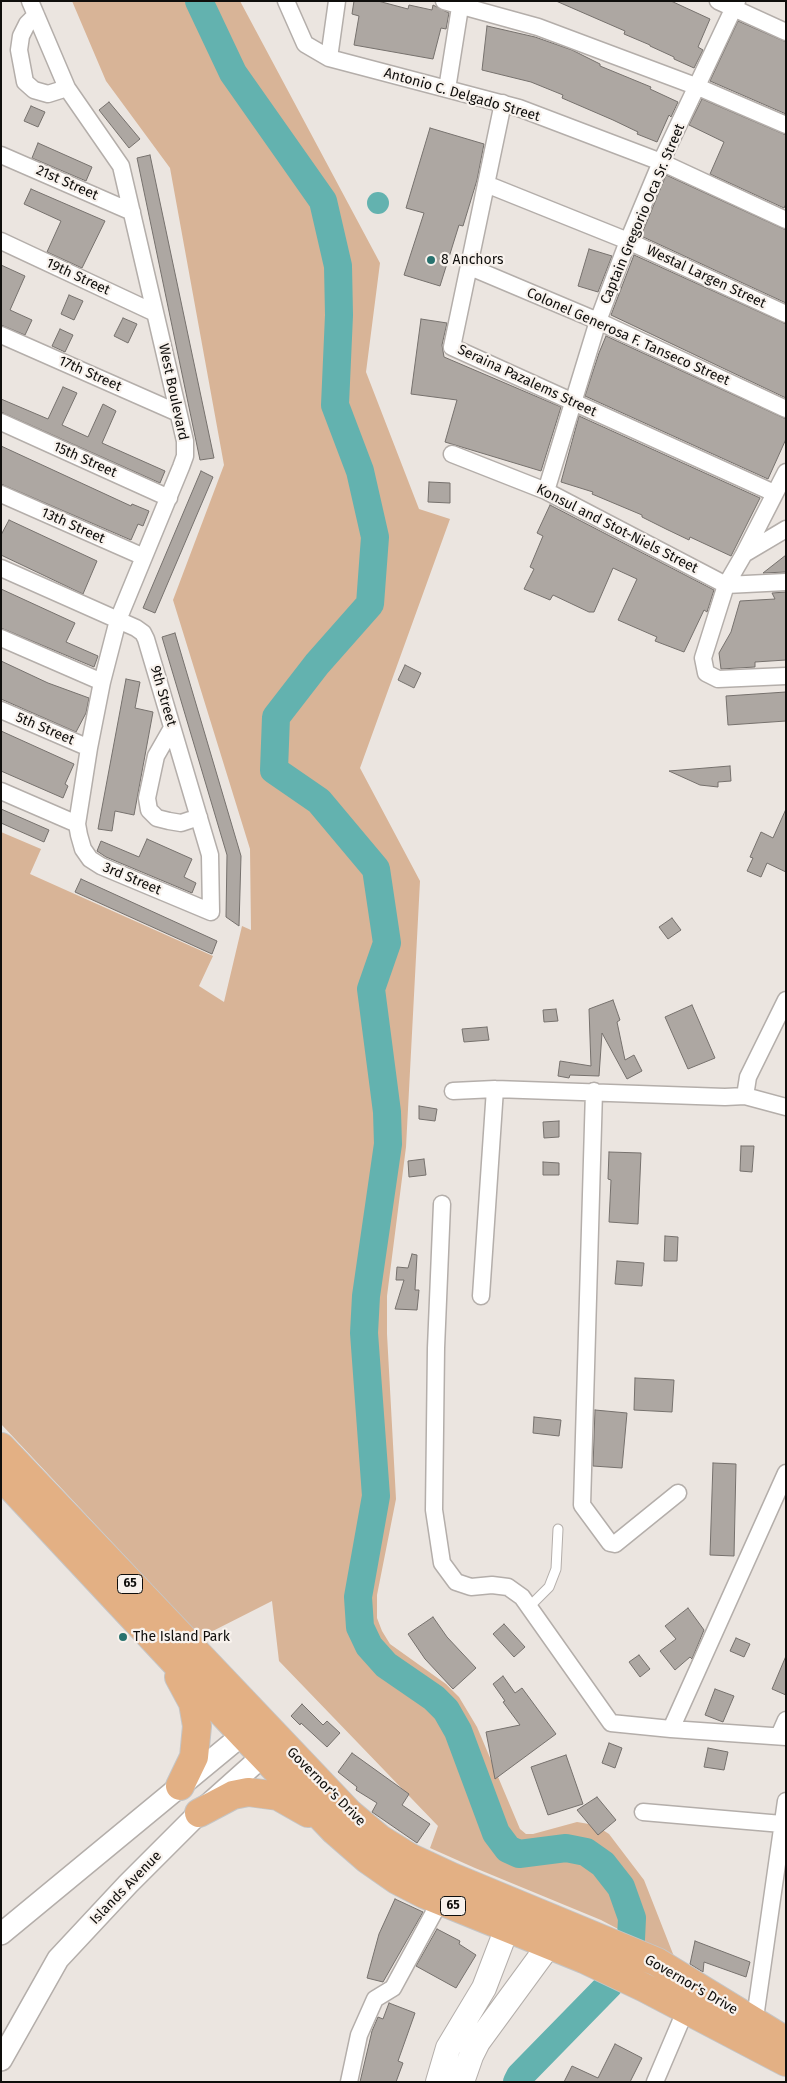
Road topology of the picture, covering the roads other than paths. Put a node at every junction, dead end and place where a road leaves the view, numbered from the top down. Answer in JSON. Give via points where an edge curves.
{"nodes":[{"id":1,"x":286,"y":1,"type":"edge"},
{"id":2,"x":337,"y":1,"type":"edge"},
{"id":3,"x":718,"y":1,"type":"edge"},
{"id":4,"x":455,"y":3,"type":"edge"},
{"id":5,"x":735,"y":5,"type":"edge"},
{"id":6,"x":33,"y":8,"type":"edge"},
{"id":7,"x":786,"y":32,"type":"edge"},
{"id":8,"x":329,"y":58,"type":"junction"},
{"id":9,"x":698,"y":87,"type":"junction"},
{"id":10,"x":67,"y":88,"type":"junction"},
{"id":11,"x":447,"y":89,"type":"junction"},
{"id":12,"x":503,"y":103,"type":"junction"},
{"id":13,"x":786,"y":125,"type":"edge"},
{"id":14,"x":1,"y":155,"type":"edge"},
{"id":15,"x":661,"y":162,"type":"junction"},
{"id":16,"x":486,"y":184,"type":"junction"},
{"id":17,"x":132,"y":212,"type":"junction"},
{"id":18,"x":786,"y":220,"type":"edge"},
{"id":19,"x":628,"y":241,"type":"junction"},
{"id":20,"x":1,"y":242,"type":"edge"},
{"id":21,"x":470,"y":267,"type":"junction"},
{"id":22,"x":155,"y":312,"type":"junction"},
{"id":23,"x":786,"y":314,"type":"edge"},
{"id":24,"x":598,"y":321,"type":"junction"},
{"id":25,"x":1,"y":335,"type":"edge"},
{"id":26,"x":574,"y":402,"type":"junction"},
{"id":27,"x":786,"y":409,"type":"edge"},
{"id":28,"x":178,"y":413,"type":"junction"},
{"id":29,"x":1,"y":422,"type":"edge"},
{"id":30,"x":452,"y":454,"type":"dead end"},
{"id":31,"x":786,"y":472,"type":"edge"},
{"id":32,"x":546,"y":491,"type":"junction"},
{"id":33,"x":774,"y":493,"type":"junction"},
{"id":34,"x":1,"y":494,"type":"edge"},
{"id":35,"x":168,"y":498,"type":"junction"},
{"id":36,"x":786,"y":529,"type":"edge"},
{"id":37,"x":744,"y":554,"type":"junction"},
{"id":38,"x":144,"y":557,"type":"junction"},
{"id":39,"x":1,"y":568,"type":"edge"},
{"id":40,"x":786,"y":582,"type":"edge"},
{"id":41,"x":726,"y":585,"type":"junction"},
{"id":42,"x":118,"y":620,"type":"junction"},
{"id":43,"x":1,"y":638,"type":"edge"},
{"id":44,"x":786,"y":676,"type":"edge"},
{"id":45,"x":102,"y":682,"type":"junction"},
{"id":46,"x":1,"y":710,"type":"edge"},
{"id":47,"x":172,"y":728,"type":"junction"},
{"id":48,"x":89,"y":748,"type":"junction"},
{"id":49,"x":1,"y":791,"type":"edge"},
{"id":50,"x":199,"y":817,"type":"junction"},
{"id":51,"x":77,"y":824,"type":"junction"},
{"id":52,"x":211,"y":912,"type":"joint"},
{"id":53,"x":786,"y":1000,"type":"edge"},
{"id":54,"x":496,"y":1089,"type":"junction"},
{"id":55,"x":453,"y":1091,"type":"dead end"},
{"id":56,"x":594,"y":1091,"type":"junction"},
{"id":57,"x":745,"y":1096,"type":"junction"},
{"id":58,"x":786,"y":1107,"type":"edge"},
{"id":59,"x":442,"y":1204,"type":"dead end"},
{"id":60,"x":482,"y":1296,"type":"dead end"},
{"id":61,"x":1,"y":1447,"type":"edge"},
{"id":62,"x":786,"y":1473,"type":"edge"},
{"id":63,"x":1,"y":1476,"type":"edge"},
{"id":64,"x":678,"y":1493,"type":"dead end"},
{"id":65,"x":558,"y":1529,"type":"dead end"},
{"id":66,"x":528,"y":1608,"type":"junction"},
{"id":67,"x":153,"y":1639,"type":"junction"},
{"id":68,"x":786,"y":1720,"type":"edge"},
{"id":69,"x":251,"y":1728,"type":"junction"},
{"id":70,"x":671,"y":1729,"type":"junction"},
{"id":71,"x":782,"y":1736,"type":"edge"},
{"id":72,"x":271,"y":1748,"type":"junction"},
{"id":73,"x":180,"y":1786,"type":"junction"},
{"id":74,"x":786,"y":1801,"type":"edge"},
{"id":75,"x":643,"y":1812,"type":"dead end"},
{"id":76,"x":199,"y":1813,"type":"junction"},
{"id":77,"x":782,"y":1824,"type":"junction"},
{"id":78,"x":335,"y":1831,"type":"junction"},
{"id":79,"x":446,"y":1889,"type":"junction"},
{"id":80,"x":508,"y":1928,"type":"junction"},
{"id":81,"x":1,"y":1934,"type":"edge"},
{"id":82,"x":549,"y":1945,"type":"junction"},
{"id":83,"x":589,"y":1948,"type":"junction"},
{"id":84,"x":686,"y":2009,"type":"junction"},
{"id":85,"x":461,"y":2026,"type":"junction"},
{"id":86,"x":746,"y":2030,"type":"junction"},
{"id":87,"x":482,"y":2038,"type":"junction"},
{"id":88,"x":786,"y":2041,"type":"edge"},
{"id":89,"x":1,"y":2060,"type":"edge"},
{"id":90,"x":786,"y":2062,"type":"edge"},
{"id":91,"x":349,"y":2082,"type":"edge"},
{"id":92,"x":438,"y":2082,"type":"edge"},
{"id":93,"x":462,"y":2082,"type":"edge"},
{"id":94,"x":655,"y":2082,"type":"edge"}],
"edges":[{"from":1,"to":8,"type":"street","name":"Antonio C. Delgado Street","via":[[305,44]]},
{"from":2,"to":8,"type":"street"},
{"from":3,"to":5,"type":"street"},
{"from":4,"to":9,"type":"street","via":[[538,27]]},
{"from":4,"to":11,"type":"street"},
{"from":5,"to":7,"type":"street"},
{"from":5,"to":9,"type":"street","name":"Captain Gregorio Oca Sr. Street"},
{"from":6,"to":10,"type":"street","name":"West Boulevard"},
{"from":6,"to":10,"type":"street","via":[[21,36],[19,50],[25,82],[34,90],[48,94]]},
{"from":8,"to":11,"type":"street","name":"Antonio C. Delgado Street"},
{"from":9,"to":13,"type":"street"},
{"from":9,"to":15,"type":"street","name":"Captain Gregorio Oca Sr. Street"},
{"from":10,"to":17,"type":"street","name":"West Boulevard","via":[[121,166]]},
{"from":11,"to":12,"type":"street","name":"Antonio C. Delgado Street"},
{"from":12,"to":15,"type":"street","name":"Antonio C. Delgado Street"},
{"from":12,"to":16,"type":"street","name":"Seraina Pazalems Street"},
{"from":14,"to":17,"type":"street","name":"21st Street"},
{"from":15,"to":18,"type":"street","name":"Antonio C. Delgado Street"},
{"from":15,"to":19,"type":"street","name":"Captain Gregorio Oca Sr. Street"},
{"from":16,"to":19,"type":"street","name":"Westal Largen Street"},
{"from":16,"to":21,"type":"street","name":"Seraina Pazalems Street"},
{"from":17,"to":22,"type":"street","name":"West Boulevard"},
{"from":19,"to":23,"type":"street","name":"Westal Largen Street"},
{"from":19,"to":24,"type":"street","name":"Captain Gregorio Oca Sr. Street"},
{"from":20,"to":22,"type":"street","name":"19th Street"},
{"from":21,"to":24,"type":"street","name":"Colonel Generosa F. Tanseco Street"},
{"from":21,"to":26,"type":"street","name":"Seraina Pazalems Street","via":[[452,347]]},
{"from":22,"to":28,"type":"street","name":"West Boulevard"},
{"from":24,"to":26,"type":"street","name":"Captain Gregorio Oca Sr. Street"},
{"from":24,"to":27,"type":"street","name":"Colonel Generosa F. Tanseco Street"},
{"from":25,"to":28,"type":"street","name":"17th Street"},
{"from":26,"to":32,"type":"street","name":"Captain Gregorio Oca Sr. Street"},
{"from":26,"to":33,"type":"street","name":"Seraina Pazalems Street"},
{"from":28,"to":35,"type":"street","name":"West Boulevard","via":[[185,456]]},
{"from":29,"to":35,"type":"street","name":"15th Street"},
{"from":30,"to":32,"type":"street","name":"Konsul and Stot-Niels Street"},
{"from":31,"to":33,"type":"street"},
{"from":32,"to":41,"type":"street","name":"Konsul and Stot-Niels Street"},
{"from":33,"to":37,"type":"street"},
{"from":34,"to":38,"type":"street","name":"13th Street"},
{"from":35,"to":38,"type":"street","name":"West Boulevard"},
{"from":36,"to":37,"type":"street"},
{"from":37,"to":41,"type":"street"},
{"from":38,"to":42,"type":"street","name":"West Boulevard"},
{"from":39,"to":42,"type":"street","name":"9th Street"},
{"from":40,"to":41,"type":"street"},
{"from":41,"to":44,"type":"street","via":[[703,658],[706,673],[718,679]]},
{"from":42,"to":45,"type":"street","name":"West Boulevard"},
{"from":42,"to":47,"type":"street","name":"9th Street","via":[[136,628],[146,639]]},
{"from":43,"to":45,"type":"street"},
{"from":45,"to":48,"type":"street","name":"West Boulevard"},
{"from":46,"to":48,"type":"street","name":"5th Street"},
{"from":47,"to":50,"type":"street","name":"9th Street"},
{"from":47,"to":50,"type":"street","via":[[156,756],[147,798],[149,810],[157,818],[169,822],[180,823]]},
{"from":48,"to":51,"type":"street","name":"West Boulevard"},
{"from":49,"to":51,"type":"street"},
{"from":50,"to":52,"type":"street","name":"9th Street","via":[[210,855]]},
{"from":51,"to":52,"type":"street","name":"3rd Street","via":[[83,849],[90,860]]},
{"from":53,"to":57,"type":"street","via":[[748,1077]]},
{"from":54,"to":55,"type":"street"},
{"from":54,"to":56,"type":"street"},
{"from":54,"to":60,"type":"street"},
{"from":56,"to":57,"type":"street"},
{"from":56,"to":64,"type":"street","via":[[582,1505],[610,1543],[615,1544]]},
{"from":57,"to":58,"type":"street"},
{"from":59,"to":66,"type":"street","via":[[434,1510],[442,1563],[456,1582],[471,1587],[508,1587],[522,1597]]},
{"from":61,"to":69,"type":"highway","name":"Governor's Drive","number":"65"},
{"from":62,"to":70,"type":"street"},
{"from":63,"to":67,"type":"highway","name":"Governor's Drive","number":"65"},
{"from":65,"to":66,"type":"lane","via":[[556,1569],[549,1587]]},
{"from":66,"to":70,"type":"street","via":[[611,1723]]},
{"from":67,"to":69,"type":"highway","name":"Governor's Drive","number":"65"},
{"from":67,"to":73,"type":"highway","via":[[187,1690],[196,1714],[194,1757]]},
{"from":68,"to":71,"type":"street"},
{"from":69,"to":72,"type":"highway","name":"Governor's Drive","number":"65"},
{"from":69,"to":73,"type":"street"},
{"from":70,"to":71,"type":"street"},
{"from":72,"to":76,"type":"street","name":"Islands Avenue"},
{"from":72,"to":78,"type":"highway","name":"Governor's Drive","number":"65"},
{"from":72,"to":79,"type":"highway","name":"Governor's Drive","number":"65"},
{"from":73,"to":81,"type":"street"},
{"from":74,"to":77,"type":"street"},
{"from":75,"to":77,"type":"street"},
{"from":76,"to":78,"type":"highway","via":[[233,1795],[262,1793],[278,1796]]},
{"from":76,"to":89,"type":"street","name":"Islands Avenue","via":[[58,1959]]},
{"from":77,"to":86,"type":"street","via":[[756,2011]]},
{"from":78,"to":79,"type":"highway","name":"Governor's Drive","number":"65","via":[[366,1859],[397,1880]]},
{"from":79,"to":80,"type":"highway","name":"Governor's Drive","number":"65"},
{"from":79,"to":83,"type":"highway","name":"Governor's Drive","number":"65"},
{"from":79,"to":91,"type":"street","via":[[393,1988],[375,1999],[359,2035]]},
{"from":80,"to":82,"type":"highway","name":"Governor's Drive","number":"65"},
{"from":80,"to":85,"type":"main road","via":[[484,1988]]},
{"from":82,"to":83,"type":"highway","name":"Governor's Drive","number":"65"},
{"from":82,"to":87,"type":"main road"},
{"from":83,"to":84,"type":"highway","name":"Governor's Drive","number":"65","via":[[645,1988]]},
{"from":83,"to":86,"type":"highway","name":"Governor's Drive","number":"65","via":[[657,1962]]},
{"from":84,"to":86,"type":"highway","name":"Governor's Drive","number":"65"},
{"from":84,"to":94,"type":"street"},
{"from":85,"to":87,"type":"main road"},
{"from":85,"to":92,"type":"main road","via":[[448,2048]]},
{"from":86,"to":88,"type":"highway","name":"Governor's Drive","number":"65"},
{"from":86,"to":90,"type":"highway","name":"Governor's Drive","number":"65"},
{"from":87,"to":93,"type":"main road","via":[[471,2056]]}]}
